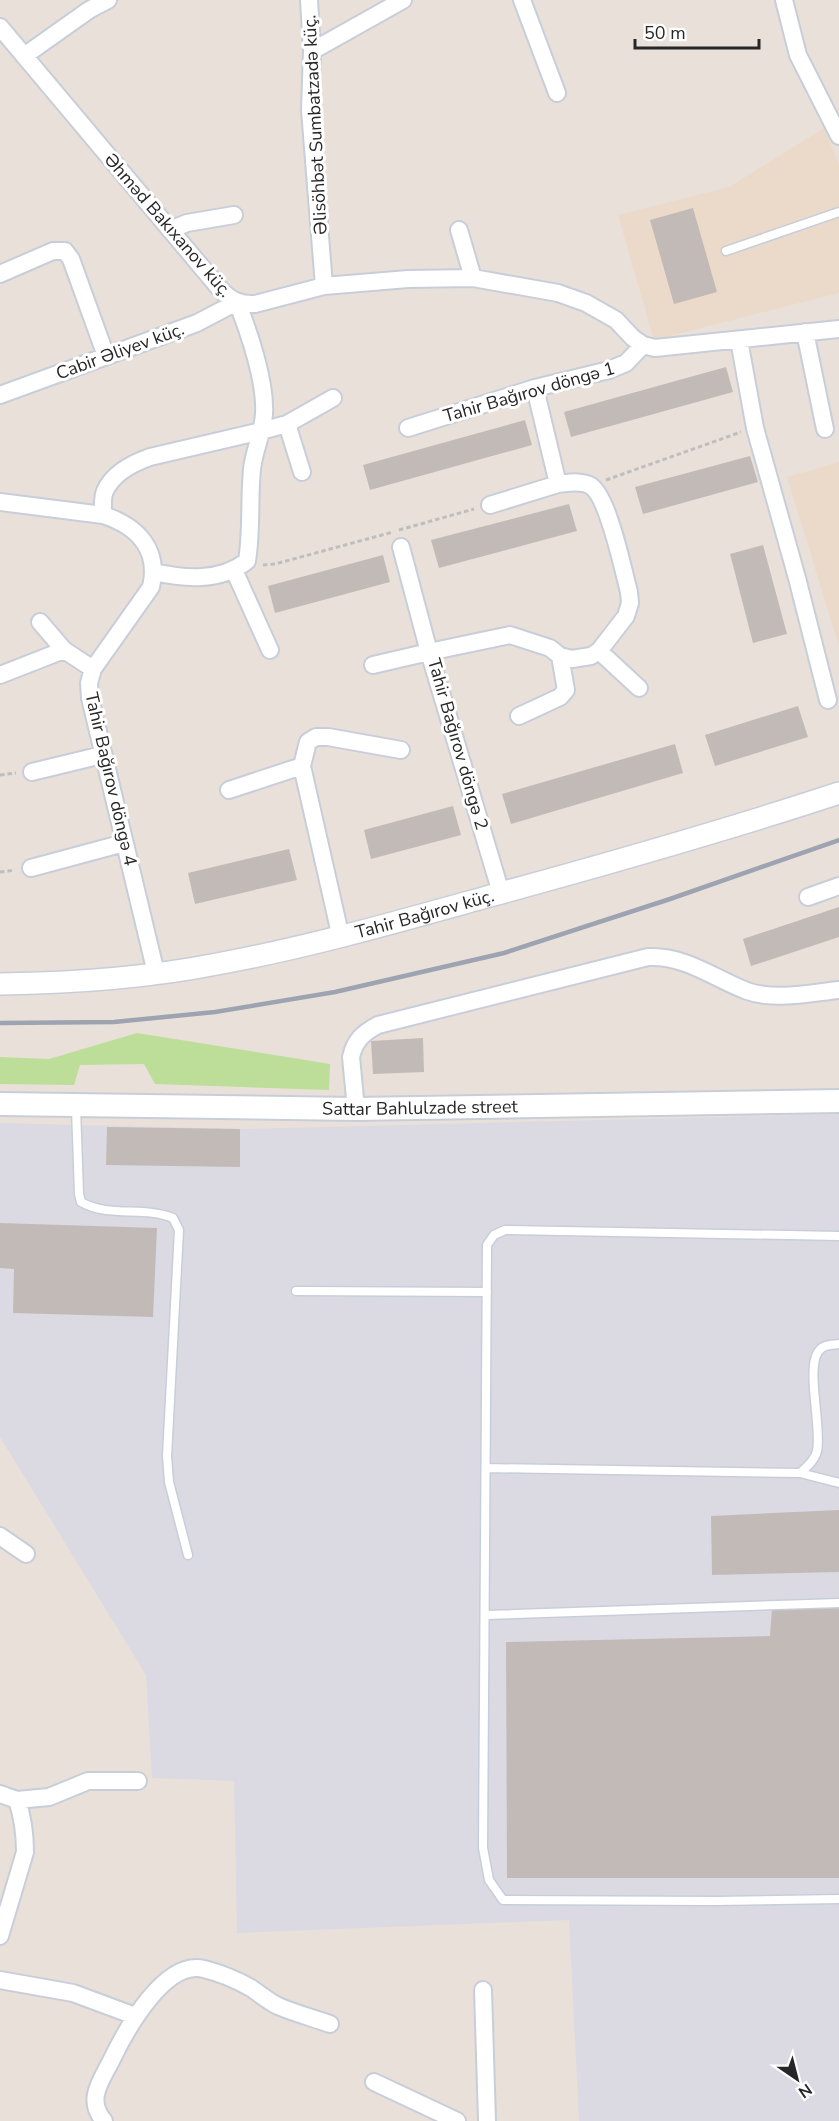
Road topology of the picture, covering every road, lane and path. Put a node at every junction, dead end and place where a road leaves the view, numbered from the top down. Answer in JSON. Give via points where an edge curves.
{"nodes":[{"id":1,"x":108,"y":0,"type":"edge"},
{"id":2,"x":309,"y":0,"type":"edge"},
{"id":3,"x":403,"y":0,"type":"edge"},
{"id":4,"x":522,"y":0,"type":"edge"},
{"id":5,"x":784,"y":0,"type":"edge"},
{"id":6,"x":85,"y":5,"type":"edge"},
{"id":7,"x":0,"y":27,"type":"edge"},
{"id":8,"x":312,"y":51,"type":"junction"},
{"id":9,"x":24,"y":56,"type":"junction"},
{"id":10,"x":557,"y":93,"type":"dead end"},
{"id":11,"x":839,"y":136,"type":"edge"},
{"id":12,"x":839,"y":212,"type":"edge"},
{"id":13,"x":234,"y":215,"type":"dead end"},
{"id":14,"x":170,"y":230,"type":"junction"},
{"id":15,"x":459,"y":230,"type":"dead end"},
{"id":16,"x":726,"y":251,"type":"dead end"},
{"id":17,"x":0,"y":274,"type":"edge"},
{"id":18,"x":472,"y":278,"type":"junction"},
{"id":19,"x":324,"y":286,"type":"junction"},
{"id":20,"x":237,"y":302,"type":"junction"},
{"id":21,"x":839,"y":329,"type":"edge"},
{"id":22,"x":805,"y":332,"type":"junction"},
{"id":23,"x":739,"y":340,"type":"junction"},
{"id":24,"x":643,"y":345,"type":"junction"},
{"id":25,"x":106,"y":356,"type":"junction"},
{"id":26,"x":535,"y":388,"type":"junction"},
{"id":27,"x":0,"y":394,"type":"edge"},
{"id":28,"x":333,"y":399,"type":"dead end"},
{"id":29,"x":288,"y":424,"type":"junction"},
{"id":30,"x":408,"y":428,"type":"dead end"},
{"id":31,"x":755,"y":428,"type":"junction"},
{"id":32,"x":825,"y":429,"type":"dead end"},
{"id":33,"x":261,"y":431,"type":"junction"},
{"id":34,"x":302,"y":472,"type":"dead end"},
{"id":35,"x":558,"y":484,"type":"junction"},
{"id":36,"x":590,"y":485,"type":"junction"},
{"id":37,"x":0,"y":502,"type":"edge"},
{"id":38,"x":490,"y":505,"type":"joint"},
{"id":39,"x":103,"y":515,"type":"junction"},
{"id":40,"x":401,"y":547,"type":"dead end"},
{"id":41,"x":240,"y":565,"type":"junction"},
{"id":42,"x":154,"y":572,"type":"junction"},
{"id":43,"x":40,"y":622,"type":"dead end"},
{"id":44,"x":64,"y":650,"type":"junction"},
{"id":45,"x":270,"y":650,"type":"dead end"},
{"id":46,"x":599,"y":651,"type":"junction"},
{"id":47,"x":429,"y":652,"type":"junction"},
{"id":48,"x":560,"y":656,"type":"junction"},
{"id":49,"x":373,"y":665,"type":"dead end"},
{"id":50,"x":93,"y":669,"type":"junction"},
{"id":51,"x":0,"y":675,"type":"edge"},
{"id":52,"x":639,"y":688,"type":"dead end"},
{"id":53,"x":828,"y":700,"type":"dead end"},
{"id":54,"x":519,"y":716,"type":"dead end"},
{"id":55,"x":401,"y":750,"type":"dead end"},
{"id":56,"x":102,"y":755,"type":"junction"},
{"id":57,"x":302,"y":766,"type":"junction"},
{"id":58,"x":32,"y":772,"type":"dead end"},
{"id":59,"x":229,"y":790,"type":"dead end"},
{"id":60,"x":839,"y":793,"type":"edge"},
{"id":61,"x":124,"y":843,"type":"junction"},
{"id":62,"x":31,"y":868,"type":"dead end"},
{"id":63,"x":839,"y":886,"type":"edge"},
{"id":64,"x":501,"y":893,"type":"junction"},
{"id":65,"x":808,"y":897,"type":"dead end"},
{"id":66,"x":340,"y":938,"type":"junction"},
{"id":67,"x":156,"y":973,"type":"junction"},
{"id":68,"x":0,"y":984,"type":"edge"},
{"id":69,"x":839,"y":990,"type":"edge"},
{"id":70,"x":839,"y":1101,"type":"edge"},
{"id":71,"x":0,"y":1104,"type":"edge"},
{"id":72,"x":76,"y":1104,"type":"junction"},
{"id":73,"x":356,"y":1108,"type":"junction"},
{"id":74,"x":839,"y":1236,"type":"edge"},
{"id":75,"x":296,"y":1291,"type":"dead end"},
{"id":76,"x":487,"y":1292,"type":"junction"},
{"id":77,"x":839,"y":1344,"type":"edge"},
{"id":78,"x":486,"y":1468,"type":"junction"},
{"id":79,"x":800,"y":1473,"type":"junction"},
{"id":80,"x":839,"y":1483,"type":"edge"},
{"id":81,"x":0,"y":1536,"type":"edge"},
{"id":82,"x":26,"y":1554,"type":"dead end"},
{"id":83,"x":188,"y":1555,"type":"dead end"},
{"id":84,"x":839,"y":1603,"type":"edge"},
{"id":85,"x":484,"y":1615,"type":"junction"},
{"id":86,"x":138,"y":1781,"type":"dead end"},
{"id":87,"x":0,"y":1794,"type":"edge"},
{"id":88,"x":17,"y":1800,"type":"junction"},
{"id":89,"x":839,"y":1899,"type":"edge"},
{"id":90,"x":0,"y":1936,"type":"edge"},
{"id":91,"x":0,"y":1980,"type":"edge"},
{"id":92,"x":483,"y":1990,"type":"dead end"},
{"id":93,"x":135,"y":2016,"type":"junction"},
{"id":94,"x":330,"y":2024,"type":"dead end"},
{"id":95,"x":374,"y":2082,"type":"dead end"},
{"id":96,"x":104,"y":2121,"type":"edge"},
{"id":97,"x":457,"y":2121,"type":"edge"},
{"id":98,"x":487,"y":2121,"type":"edge"}],
"edges":[{"from":1,"to":6,"type":"street"},
{"from":2,"to":8,"type":"street","name":"Əlisöhbət Sumbatzadə küç."},
{"from":3,"to":8,"type":"street"},
{"from":4,"to":10,"type":"street"},
{"from":5,"to":11,"type":"street","via":[[798,55]]},
{"from":6,"to":9,"type":"street"},
{"from":7,"to":9,"type":"street","name":"Əhməd Bakıxanov küç."},
{"from":8,"to":19,"type":"street","name":"Əlisöhbət Sumbatzadə küç.","via":[[310,110]]},
{"from":9,"to":14,"type":"street","name":"Əhməd Bakıxanov küç."},
{"from":12,"to":16,"type":"lane"},
{"from":13,"to":14,"type":"street"},
{"from":14,"to":20,"type":"street","name":"Əhməd Bakıxanov küç.","via":[[227,297]]},
{"from":15,"to":18,"type":"street"},
{"from":17,"to":25,"type":"street","via":[[53,251],[65,251]]},
{"from":18,"to":19,"type":"street","name":"Əhməd Bakıxanov küç."},
{"from":18,"to":24,"type":"street","name":"Əhməd Bakıxanov küç.","via":[[558,293],[586,303],[615,320]]},
{"from":19,"to":20,"type":"street","name":"Əhməd Bakıxanov küç.","via":[[255,304]]},
{"from":20,"to":25,"type":"street","name":"Cabir Əliyev küç.","via":[[197,323]]},
{"from":20,"to":33,"type":"street","via":[[261,383]]},
{"from":21,"to":22,"type":"street"},
{"from":22,"to":23,"type":"street"},
{"from":22,"to":32,"type":"street"},
{"from":23,"to":24,"type":"street","via":[[673,348]]},
{"from":23,"to":31,"type":"street"},
{"from":24,"to":26,"type":"street","name":"Tahir Bağırov döngə 1","via":[[626,363]]},
{"from":25,"to":27,"type":"street","name":"Cabir Əliyev küç."},
{"from":26,"to":30,"type":"street","name":"Tahir Bağırov döngə 1"},
{"from":26,"to":35,"type":"street"},
{"from":28,"to":29,"type":"street"},
{"from":29,"to":33,"type":"street"},
{"from":29,"to":34,"type":"street"},
{"from":31,"to":36,"type":"path"},
{"from":31,"to":53,"type":"street"},
{"from":33,"to":39,"type":"street","via":[[134,463],[114,478],[104,492]]},
{"from":33,"to":41,"type":"street","via":[[252,468],[251,529]]},
{"from":35,"to":36,"type":"street"},
{"from":35,"to":38,"type":"street"},
{"from":36,"to":46,"type":"street","via":[[606,509],[630,592],[626,616]]},
{"from":37,"to":39,"type":"street"},
{"from":38,"to":41,"type":"path","via":[[275,564]]},
{"from":39,"to":42,"type":"street","via":[[131,528],[150,553]]},
{"from":40,"to":47,"type":"street"},
{"from":41,"to":42,"type":"street","via":[[199,578]]},
{"from":41,"to":45,"type":"street"},
{"from":42,"to":50,"type":"street","name":"Tahir Bağırov döngə 4","via":[[151,587]]},
{"from":43,"to":44,"type":"street"},
{"from":44,"to":50,"type":"street"},
{"from":44,"to":51,"type":"street"},
{"from":46,"to":48,"type":"street","name":"Tahir Bağırov döngə 2","via":[[572,659]]},
{"from":46,"to":52,"type":"street"},
{"from":47,"to":48,"type":"street","name":"Tahir Bağırov döngə 2","via":[[510,635],[550,648]]},
{"from":47,"to":49,"type":"street"},
{"from":47,"to":64,"type":"street","name":"Tahir Bağırov döngə 2"},
{"from":48,"to":54,"type":"street","via":[[566,690],[560,697]]},
{"from":50,"to":56,"type":"street","name":"Tahir Bağırov döngə 4","via":[[90,698]]},
{"from":55,"to":57,"type":"street","via":[[316,737],[308,742]]},
{"from":56,"to":58,"type":"street"},
{"from":56,"to":61,"type":"street","name":"Tahir Bağırov döngə 4"},
{"from":57,"to":59,"type":"street"},
{"from":57,"to":66,"type":"street"},
{"from":60,"to":64,"type":"street","name":"Tahir Bağırov küç.","via":[[725,830]]},
{"from":61,"to":62,"type":"street"},
{"from":61,"to":67,"type":"street","name":"Tahir Bağırov döngə 4"},
{"from":63,"to":65,"type":"street"},
{"from":64,"to":66,"type":"street","name":"Tahir Bağırov küç."},
{"from":66,"to":67,"type":"street","name":"Tahir Bağırov küç."},
{"from":67,"to":68,"type":"street","name":"Tahir Bağırov küç."},
{"from":69,"to":73,"type":"street","via":[[777,996],[749,992],[669,957],[648,957],[371,1028],[358,1040],[351,1058]]},
{"from":70,"to":73,"type":"main road","name":"Sattar Bahlulzade street"},
{"from":71,"to":72,"type":"main road","name":"Sattar Bahlulzade street"},
{"from":72,"to":73,"type":"main road","name":"Sattar Bahlulzade street"},
{"from":72,"to":83,"type":"lane","via":[[81,1202],[93,1209],[162,1213],[173,1218],[179,1230],[167,1456],[169,1482]]},
{"from":74,"to":76,"type":"lane","via":[[505,1230],[494,1235],[487,1245]]},
{"from":75,"to":76,"type":"lane"},
{"from":76,"to":78,"type":"lane"},
{"from":77,"to":79,"type":"lane","via":[[825,1346],[817,1353],[817,1451],[810,1465]]},
{"from":78,"to":79,"type":"lane"},
{"from":78,"to":85,"type":"lane"},
{"from":79,"to":80,"type":"lane"},
{"from":81,"to":82,"type":"street"},
{"from":84,"to":85,"type":"lane"},
{"from":85,"to":89,"type":"lane","via":[[483,1848],[489,1880],[503,1900]]},
{"from":86,"to":88,"type":"street","via":[[88,1781],[49,1797]]},
{"from":87,"to":88,"type":"street"},
{"from":88,"to":90,"type":"street","via":[[23,1818],[25,1852]]},
{"from":91,"to":93,"type":"street","via":[[73,1993]]},
{"from":92,"to":98,"type":"street"},
{"from":93,"to":94,"type":"street","via":[[164,1981],[182,1971],[201,1968],[250,1988],[278,2006]]},
{"from":93,"to":96,"type":"street","via":[[94,2099],[95,2109]]},
{"from":95,"to":97,"type":"street"}]}
